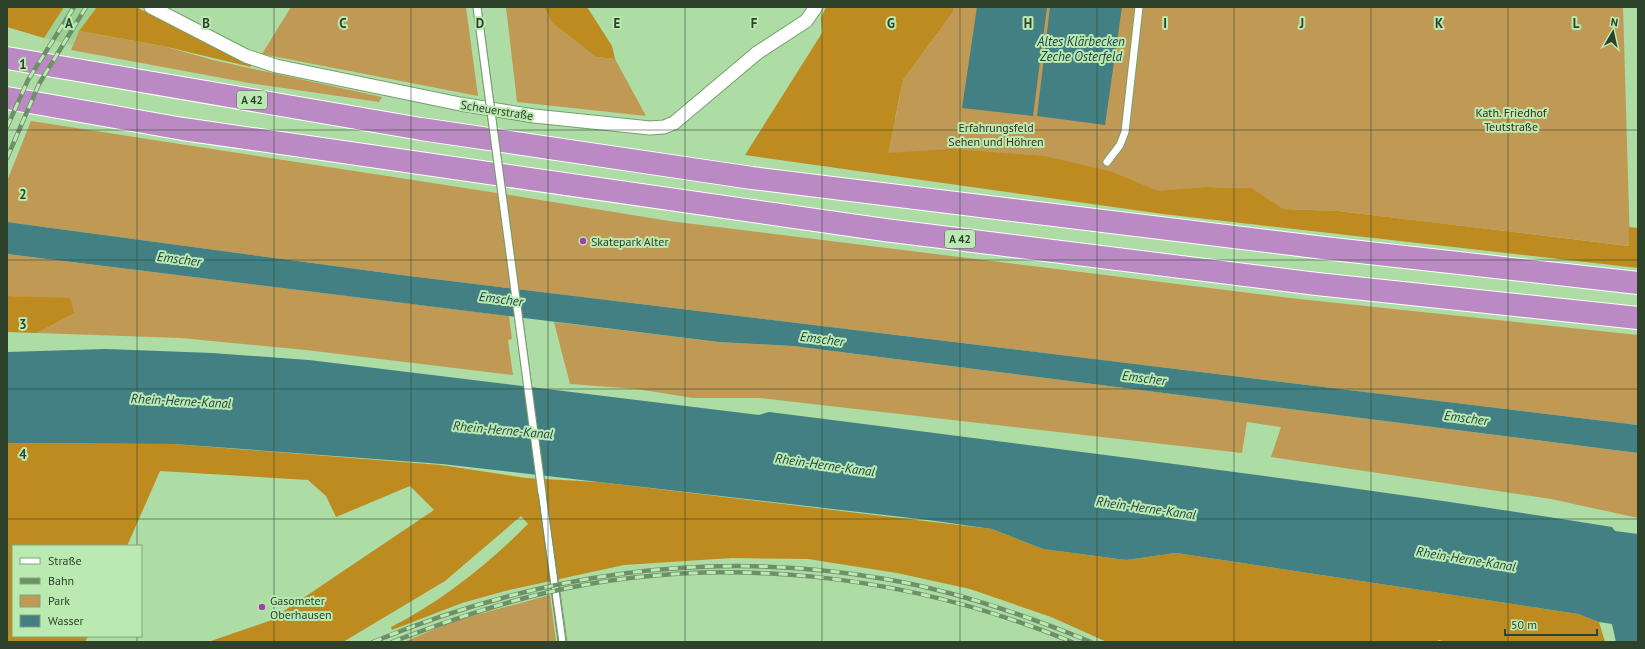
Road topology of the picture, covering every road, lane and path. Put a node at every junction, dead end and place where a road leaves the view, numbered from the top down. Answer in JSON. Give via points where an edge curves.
{"nodes":[{"id":1,"x":151,"y":7,"type":"edge"},
{"id":2,"x":477,"y":7,"type":"edge"},
{"id":3,"x":816,"y":7,"type":"edge"},
{"id":4,"x":1139,"y":7,"type":"edge"},
{"id":5,"x":7,"y":42,"type":"edge"},
{"id":6,"x":7,"y":58,"type":"edge"},
{"id":7,"x":83,"y":71,"type":"junction"},
{"id":8,"x":7,"y":98,"type":"edge"},
{"id":9,"x":1107,"y":162,"type":"dead end"},
{"id":10,"x":1638,"y":283,"type":"edge"},
{"id":11,"x":1638,"y":318,"type":"edge"},
{"id":12,"x":563,"y":642,"type":"edge"}],
"edges":[{"from":1,"to":3,"type":"street","name":"Scheuerstraße","via":[[246,56],[276,66],[460,104],[534,116],[650,128],[674,123],[757,53],[806,21]]},
{"from":2,"to":12,"type":"lane","bridge":true},
{"from":4,"to":9,"type":"lane","via":[[1124,132],[1120,145]]},
{"from":5,"to":7,"type":"highway"},
{"from":6,"to":7,"type":"highway","number":"A 42"},
{"from":7,"to":10,"type":"highway","number":"A 42","via":[[421,129],[768,180]]},
{"from":8,"to":11,"type":"highway","number":"A 42","via":[[183,130],[885,230],[1317,284]]}]}
